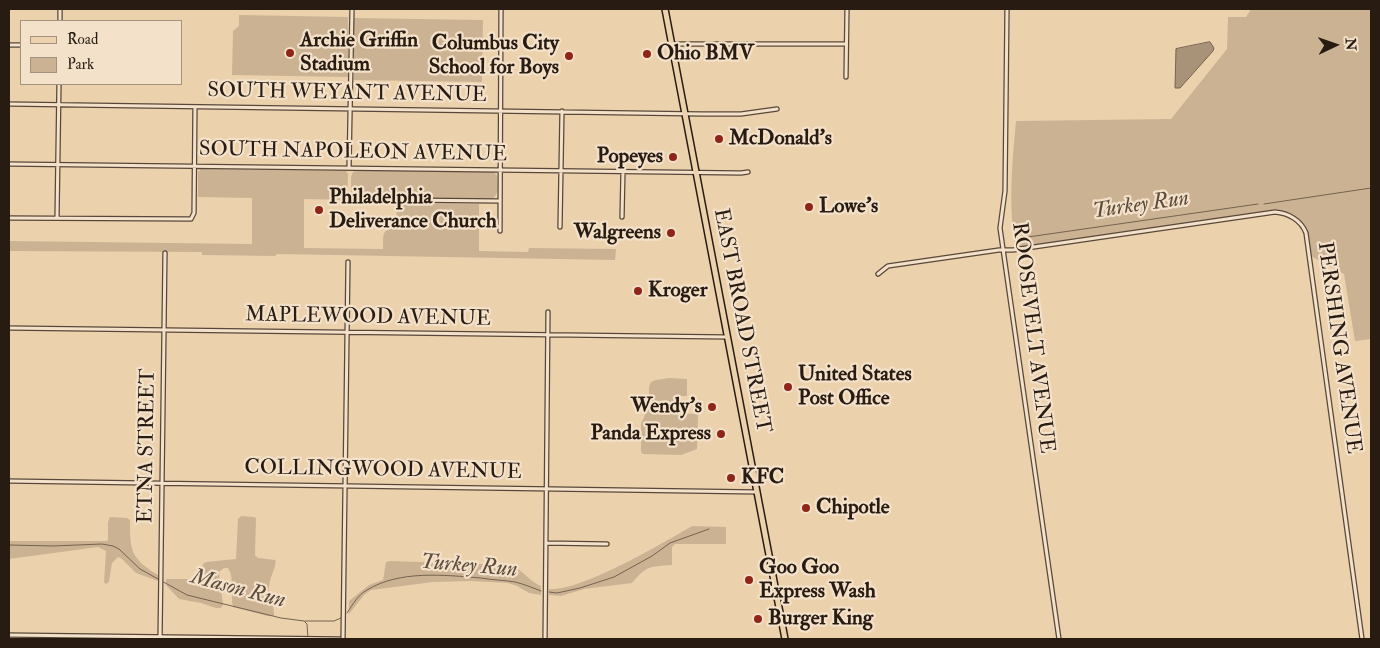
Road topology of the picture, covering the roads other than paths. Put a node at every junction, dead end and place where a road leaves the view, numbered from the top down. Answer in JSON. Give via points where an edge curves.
{"nodes":[{"id":1,"x":352,"y":9,"type":"edge"},
{"id":2,"x":501,"y":9,"type":"edge"},
{"id":3,"x":665,"y":9,"type":"edge"},
{"id":4,"x":847,"y":9,"type":"edge"},
{"id":5,"x":1007,"y":9,"type":"edge"},
{"id":6,"x":672,"y":44,"type":"junction"},
{"id":7,"x":846,"y":44,"type":"junction"},
{"id":8,"x":846,"y":77,"type":"dead end"},
{"id":9,"x":60,"y":85,"type":"edge"},
{"id":10,"x":9,"y":104,"type":"edge"},
{"id":11,"x":59,"y":105,"type":"junction"},
{"id":12,"x":195,"y":107,"type":"junction"},
{"id":13,"x":350,"y":109,"type":"junction"},
{"id":14,"x":777,"y":109,"type":"dead end"},
{"id":15,"x":500,"y":111,"type":"junction"},
{"id":16,"x":562,"y":111,"type":"junction"},
{"id":17,"x":684,"y":113,"type":"junction"},
{"id":18,"x":9,"y":164,"type":"edge"},
{"id":19,"x":58,"y":165,"type":"junction"},
{"id":20,"x":195,"y":166,"type":"junction"},
{"id":21,"x":349,"y":168,"type":"junction"},
{"id":22,"x":499,"y":170,"type":"junction"},
{"id":23,"x":561,"y":171,"type":"junction"},
{"id":24,"x":623,"y":172,"type":"junction"},
{"id":25,"x":696,"y":172,"type":"junction"},
{"id":26,"x":748,"y":172,"type":"dead end"},
{"id":27,"x":401,"y":200,"type":"dead end"},
{"id":28,"x":499,"y":201,"type":"junction"},
{"id":29,"x":622,"y":217,"type":"dead end"},
{"id":30,"x":9,"y":218,"type":"edge"},
{"id":31,"x":58,"y":218,"type":"junction"},
{"id":32,"x":560,"y":227,"type":"dead end"},
{"id":33,"x":500,"y":231,"type":"dead end"},
{"id":34,"x":1002,"y":250,"type":"junction"},
{"id":35,"x":165,"y":253,"type":"dead end"},
{"id":36,"x":348,"y":262,"type":"dead end"},
{"id":37,"x":878,"y":274,"type":"dead end"},
{"id":38,"x":548,"y":312,"type":"dead end"},
{"id":39,"x":9,"y":328,"type":"edge"},
{"id":40,"x":164,"y":330,"type":"junction"},
{"id":41,"x":348,"y":332,"type":"junction"},
{"id":42,"x":548,"y":335,"type":"junction"},
{"id":43,"x":727,"y":337,"type":"junction"},
{"id":44,"x":9,"y":482,"type":"edge"},
{"id":45,"x":162,"y":484,"type":"junction"},
{"id":46,"x":345,"y":486,"type":"junction"},
{"id":47,"x":547,"y":488,"type":"junction"},
{"id":48,"x":757,"y":492,"type":"junction"},
{"id":49,"x":546,"y":543,"type":"junction"},
{"id":50,"x":607,"y":544,"type":"dead end"},
{"id":51,"x":9,"y":635,"type":"edge"},
{"id":52,"x":160,"y":638,"type":"edge"},
{"id":53,"x":306,"y":639,"type":"edge"},
{"id":54,"x":310,"y":639,"type":"edge"},
{"id":55,"x":341,"y":639,"type":"edge"},
{"id":56,"x":544,"y":639,"type":"edge"},
{"id":57,"x":785,"y":639,"type":"edge"},
{"id":58,"x":1059,"y":639,"type":"edge"},
{"id":59,"x":1362,"y":639,"type":"edge"}],
"edges":[{"from":1,"to":13,"type":"street"},
{"from":2,"to":15,"type":"street"},
{"from":3,"to":6,"type":"main road","name":"EAST BROAD STREET"},
{"from":4,"to":7,"type":"street"},
{"from":5,"to":34,"type":"street","name":"ROOSEVELT AVENUE"},
{"from":6,"to":7,"type":"street"},
{"from":6,"to":17,"type":"main road","name":"EAST BROAD STREET"},
{"from":7,"to":8,"type":"street"},
{"from":9,"to":11,"type":"street"},
{"from":10,"to":11,"type":"street","name":"SOUTH WEYANT AVENUE"},
{"from":11,"to":12,"type":"street","name":"SOUTH WEYANT AVENUE"},
{"from":11,"to":19,"type":"street"},
{"from":12,"to":13,"type":"street","name":"SOUTH WEYANT AVENUE"},
{"from":12,"to":20,"type":"street"},
{"from":13,"to":15,"type":"street","name":"SOUTH WEYANT AVENUE"},
{"from":13,"to":21,"type":"street"},
{"from":14,"to":17,"type":"street","name":"SOUTH WEYANT AVENUE","via":[[741,114]]},
{"from":15,"to":16,"type":"street","name":"SOUTH WEYANT AVENUE"},
{"from":15,"to":22,"type":"street"},
{"from":16,"to":17,"type":"street","name":"SOUTH WEYANT AVENUE"},
{"from":16,"to":23,"type":"street"},
{"from":17,"to":25,"type":"main road","name":"EAST BROAD STREET"},
{"from":18,"to":19,"type":"street","name":"SOUTH NAPOLEON AVENUE"},
{"from":19,"to":20,"type":"street","name":"SOUTH NAPOLEON AVENUE"},
{"from":19,"to":31,"type":"street"},
{"from":20,"to":21,"type":"street","name":"SOUTH NAPOLEON AVENUE"},
{"from":20,"to":31,"type":"street","via":[[193,218],[189,220]]},
{"from":21,"to":22,"type":"street","name":"SOUTH NAPOLEON AVENUE"},
{"from":22,"to":23,"type":"street","name":"SOUTH NAPOLEON AVENUE"},
{"from":22,"to":28,"type":"street"},
{"from":23,"to":24,"type":"street","name":"SOUTH NAPOLEON AVENUE"},
{"from":23,"to":32,"type":"street"},
{"from":24,"to":25,"type":"street","name":"SOUTH NAPOLEON AVENUE"},
{"from":24,"to":29,"type":"street"},
{"from":25,"to":26,"type":"street","name":"SOUTH NAPOLEON AVENUE"},
{"from":25,"to":43,"type":"main road","name":"EAST BROAD STREET"},
{"from":27,"to":28,"type":"street"},
{"from":28,"to":33,"type":"street"},
{"from":30,"to":31,"type":"street"},
{"from":34,"to":37,"type":"street","name":"PERSHING AVENUE","via":[[888,266]]},
{"from":34,"to":58,"type":"street","name":"ROOSEVELT AVENUE"},
{"from":34,"to":59,"type":"street","name":"PERSHING AVENUE","via":[[1275,212],[1287,214],[1304,227]]},
{"from":35,"to":40,"type":"street","name":"ETNA STREET"},
{"from":36,"to":41,"type":"street"},
{"from":38,"to":42,"type":"street"},
{"from":39,"to":40,"type":"street","name":"MAPLEWOOD AVENUE"},
{"from":40,"to":41,"type":"street","name":"MAPLEWOOD AVENUE"},
{"from":40,"to":45,"type":"street","name":"ETNA STREET"},
{"from":41,"to":42,"type":"street","name":"MAPLEWOOD AVENUE"},
{"from":41,"to":46,"type":"street"},
{"from":42,"to":43,"type":"street","name":"MAPLEWOOD AVENUE"},
{"from":42,"to":47,"type":"street"},
{"from":43,"to":48,"type":"main road","name":"EAST BROAD STREET"},
{"from":44,"to":45,"type":"street","name":"COLLINGWOOD AVENUE"},
{"from":45,"to":46,"type":"street","name":"COLLINGWOOD AVENUE"},
{"from":45,"to":52,"type":"street","name":"ETNA STREET"},
{"from":46,"to":47,"type":"street","name":"COLLINGWOOD AVENUE"},
{"from":46,"to":55,"type":"street"},
{"from":47,"to":48,"type":"street","name":"COLLINGWOOD AVENUE"},
{"from":47,"to":49,"type":"street"},
{"from":48,"to":57,"type":"main road","name":"EAST BROAD STREET"},
{"from":49,"to":50,"type":"street"},
{"from":49,"to":56,"type":"street"},
{"from":51,"to":52,"type":"street"},
{"from":52,"to":53,"type":"street"},
{"from":53,"to":54,"type":"street"},
{"from":54,"to":55,"type":"street"}]}
